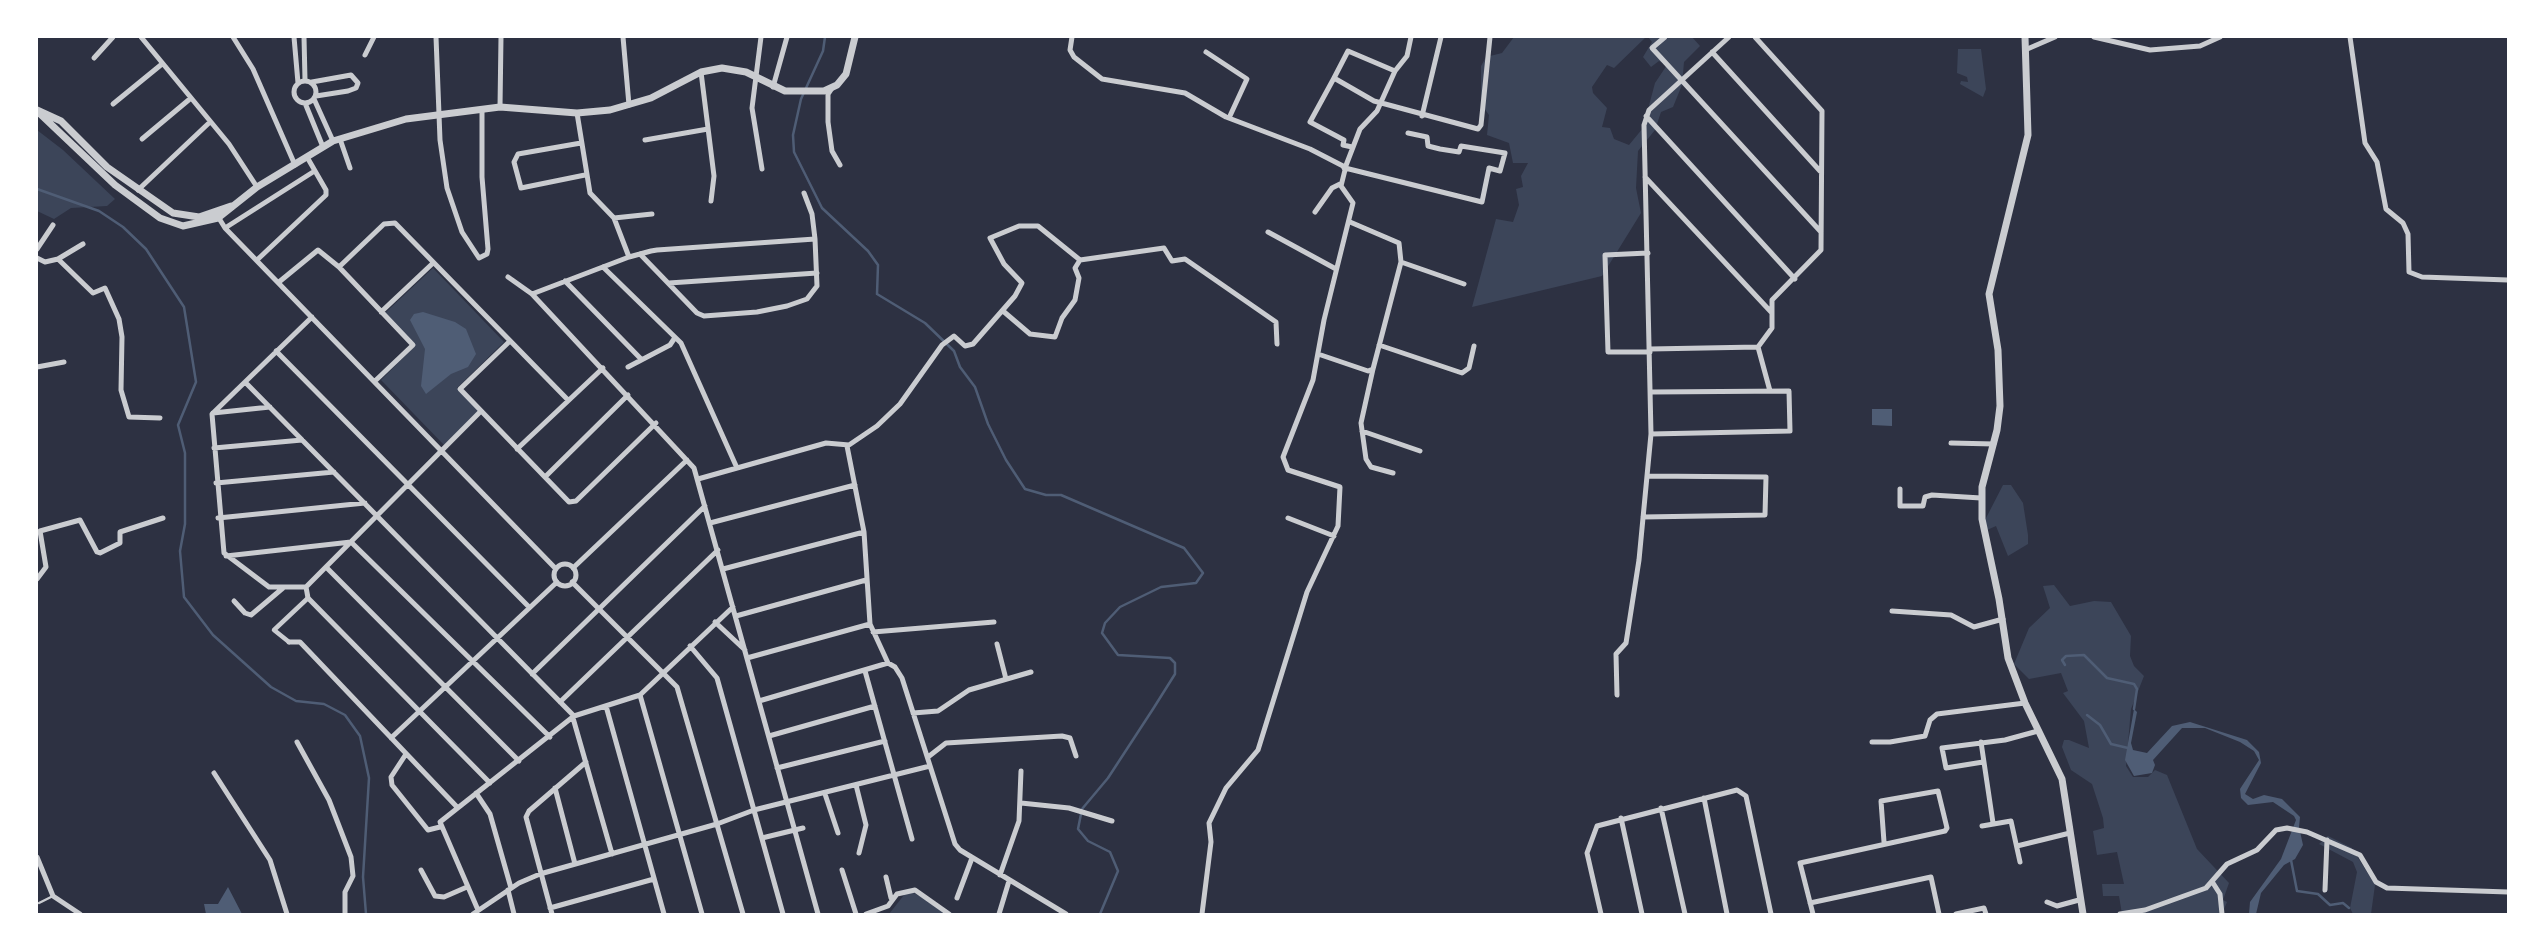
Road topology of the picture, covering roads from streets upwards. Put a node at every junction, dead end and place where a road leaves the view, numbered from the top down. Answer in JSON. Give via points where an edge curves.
{"nodes":[{"id":1,"x":113,"y":37,"type":"edge"},
{"id":2,"x":141,"y":37,"type":"edge"},
{"id":3,"x":233,"y":37,"type":"edge"},
{"id":4,"x":294,"y":37,"type":"edge"},
{"id":5,"x":304,"y":37,"type":"edge"},
{"id":6,"x":374,"y":37,"type":"edge"},
{"id":7,"x":436,"y":37,"type":"edge"},
{"id":8,"x":501,"y":37,"type":"edge"},
{"id":9,"x":623,"y":37,"type":"edge"},
{"id":10,"x":761,"y":37,"type":"edge"},
{"id":11,"x":787,"y":37,"type":"edge"},
{"id":12,"x":855,"y":37,"type":"edge"},
{"id":13,"x":1072,"y":37,"type":"edge"},
{"id":14,"x":1410,"y":37,"type":"edge"},
{"id":15,"x":1441,"y":37,"type":"edge"},
{"id":16,"x":1490,"y":37,"type":"edge"},
{"id":17,"x":1665,"y":37,"type":"edge"},
{"id":18,"x":1729,"y":37,"type":"edge"},
{"id":19,"x":1755,"y":37,"type":"edge"},
{"id":20,"x":2025,"y":37,"type":"edge"},
{"id":21,"x":2054,"y":37,"type":"edge"},
{"id":22,"x":2094,"y":37,"type":"edge"},
{"id":23,"x":2350,"y":37,"type":"edge"},
{"id":24,"x":2218,"y":38,"type":"edge"},
{"id":25,"x":2025,"y":50,"type":"junction"},
{"id":26,"x":1206,"y":52,"type":"dead end"},
{"id":27,"x":1712,"y":52,"type":"junction"},
{"id":28,"x":365,"y":55,"type":"dead end"},
{"id":29,"x":94,"y":58,"type":"dead end"},
{"id":30,"x":162,"y":64,"type":"junction"},
{"id":31,"x":1395,"y":71,"type":"junction"},
{"id":32,"x":701,"y":72,"type":"junction"},
{"id":33,"x":754,"y":77,"type":"junction"},
{"id":34,"x":1334,"y":78,"type":"junction"},
{"id":35,"x":1681,"y":80,"type":"junction"},
{"id":36,"x":301,"y":82,"type":"junction"},
{"id":37,"x":312,"y":82,"type":"junction"},
{"id":38,"x":774,"y":87,"type":"junction"},
{"id":39,"x":832,"y":88,"type":"junction"},
{"id":40,"x":315,"y":97,"type":"junction"},
{"id":41,"x":191,"y":98,"type":"junction"},
{"id":42,"x":305,"y":103,"type":"junction"},
{"id":43,"x":113,"y":104,"type":"dead end"},
{"id":44,"x":1382,"y":104,"type":"junction"},
{"id":45,"x":629,"y":105,"type":"junction"},
{"id":46,"x":499,"y":107,"type":"junction"},
{"id":47,"x":482,"y":109,"type":"junction"},
{"id":48,"x":37,"y":111,"type":"edge"},
{"id":49,"x":439,"y":113,"type":"junction"},
{"id":50,"x":577,"y":113,"type":"junction"},
{"id":51,"x":1646,"y":115,"type":"junction"},
{"id":52,"x":1422,"y":116,"type":"junction"},
{"id":53,"x":1229,"y":118,"type":"junction"},
{"id":54,"x":210,"y":122,"type":"junction"},
{"id":55,"x":708,"y":129,"type":"junction"},
{"id":56,"x":1408,"y":133,"type":"dead end"},
{"id":57,"x":142,"y":139,"type":"dead end"},
{"id":58,"x":645,"y":139,"type":"dead end"},
{"id":59,"x":336,"y":140,"type":"junction"},
{"id":60,"x":581,"y":144,"type":"junction"},
{"id":61,"x":323,"y":147,"type":"junction"},
{"id":62,"x":1352,"y":147,"type":"junction"},
{"id":63,"x":307,"y":157,"type":"junction"},
{"id":64,"x":295,"y":165,"type":"junction"},
{"id":65,"x":841,"y":165,"type":"dead end"},
{"id":66,"x":1345,"y":167,"type":"junction"},
{"id":67,"x":350,"y":168,"type":"dead end"},
{"id":68,"x":762,"y":169,"type":"dead end"},
{"id":69,"x":313,"y":172,"type":"junction"},
{"id":70,"x":1821,"y":173,"type":"junction"},
{"id":71,"x":585,"y":175,"type":"junction"},
{"id":72,"x":1645,"y":177,"type":"junction"},
{"id":73,"x":1340,"y":184,"type":"junction"},
{"id":74,"x":257,"y":187,"type":"junction"},
{"id":75,"x":138,"y":190,"type":"junction"},
{"id":76,"x":804,"y":193,"type":"dead end"},
{"id":77,"x":711,"y":201,"type":"dead end"},
{"id":78,"x":1315,"y":212,"type":"dead end"},
{"id":79,"x":652,"y":214,"type":"dead end"},
{"id":80,"x":217,"y":215,"type":"junction"},
{"id":81,"x":614,"y":218,"type":"junction"},
{"id":82,"x":1350,"y":222,"type":"junction"},
{"id":83,"x":53,"y":225,"type":"dead end"},
{"id":84,"x":225,"y":228,"type":"junction"},
{"id":85,"x":1268,"y":232,"type":"dead end"},
{"id":86,"x":1821,"y":232,"type":"junction"},
{"id":87,"x":815,"y":239,"type":"junction"},
{"id":88,"x":83,"y":244,"type":"dead end"},
{"id":89,"x":37,"y":248,"type":"edge"},
{"id":90,"x":1648,"y":253,"type":"junction"},
{"id":91,"x":640,"y":254,"type":"junction"},
{"id":92,"x":629,"y":257,"type":"junction"},
{"id":93,"x":37,"y":258,"type":"edge"},
{"id":94,"x":58,"y":259,"type":"junction"},
{"id":95,"x":257,"y":260,"type":"junction"},
{"id":96,"x":1080,"y":260,"type":"junction"},
{"id":97,"x":1401,"y":262,"type":"junction"},
{"id":98,"x":432,"y":264,"type":"junction"},
{"id":99,"x":339,"y":267,"type":"junction"},
{"id":100,"x":603,"y":267,"type":"junction"},
{"id":101,"x":1336,"y":269,"type":"junction"},
{"id":102,"x":817,"y":273,"type":"junction"},
{"id":103,"x":508,"y":277,"type":"dead end"},
{"id":104,"x":1795,"y":279,"type":"junction"},
{"id":105,"x":2508,"y":280,"type":"edge"},
{"id":106,"x":565,"y":281,"type":"junction"},
{"id":107,"x":279,"y":282,"type":"junction"},
{"id":108,"x":669,"y":283,"type":"junction"},
{"id":109,"x":1464,"y":284,"type":"dead end"},
{"id":110,"x":532,"y":294,"type":"junction"},
{"id":111,"x":1003,"y":311,"type":"junction"},
{"id":112,"x":381,"y":312,"type":"junction"},
{"id":113,"x":1772,"y":313,"type":"junction"},
{"id":114,"x":312,"y":317,"type":"junction"},
{"id":115,"x":674,"y":340,"type":"junction"},
{"id":116,"x":510,"y":341,"type":"junction"},
{"id":117,"x":1278,"y":344,"type":"dead end"},
{"id":118,"x":1379,"y":345,"type":"junction"},
{"id":119,"x":1474,"y":346,"type":"dead end"},
{"id":120,"x":1758,"y":347,"type":"junction"},
{"id":121,"x":1650,"y":350,"type":"junction"},
{"id":122,"x":276,"y":351,"type":"junction"},
{"id":123,"x":1318,"y":354,"type":"junction"},
{"id":124,"x":641,"y":359,"type":"junction"},
{"id":125,"x":64,"y":362,"type":"dead end"},
{"id":126,"x":628,"y":366,"type":"dead end"},
{"id":127,"x":37,"y":368,"type":"edge"},
{"id":128,"x":603,"y":368,"type":"junction"},
{"id":129,"x":1373,"y":369,"type":"junction"},
{"id":130,"x":375,"y":381,"type":"junction"},
{"id":131,"x":245,"y":382,"type":"junction"},
{"id":132,"x":1770,"y":391,"type":"junction"},
{"id":133,"x":1651,"y":392,"type":"junction"},
{"id":134,"x":628,"y":394,"type":"junction"},
{"id":135,"x":568,"y":400,"type":"junction"},
{"id":136,"x":270,"y":407,"type":"junction"},
{"id":137,"x":481,"y":411,"type":"junction"},
{"id":138,"x":213,"y":413,"type":"junction"},
{"id":139,"x":160,"y":418,"type":"dead end"},
{"id":140,"x":656,"y":423,"type":"junction"},
{"id":141,"x":1362,"y":431,"type":"junction"},
{"id":142,"x":1651,"y":434,"type":"junction"},
{"id":143,"x":302,"y":440,"type":"junction"},
{"id":144,"x":1951,"y":443,"type":"dead end"},
{"id":145,"x":1994,"y":444,"type":"junction"},
{"id":146,"x":847,"y":446,"type":"junction"},
{"id":147,"x":214,"y":448,"type":"junction"},
{"id":148,"x":442,"y":449,"type":"junction"},
{"id":149,"x":517,"y":449,"type":"junction"},
{"id":150,"x":1420,"y":451,"type":"dead end"},
{"id":151,"x":687,"y":460,"type":"junction"},
{"id":152,"x":737,"y":468,"type":"junction"},
{"id":153,"x":334,"y":472,"type":"junction"},
{"id":154,"x":1393,"y":472,"type":"dead end"},
{"id":155,"x":1647,"y":476,"type":"junction"},
{"id":156,"x":545,"y":477,"type":"junction"},
{"id":157,"x":698,"y":479,"type":"junction"},
{"id":158,"x":216,"y":482,"type":"junction"},
{"id":159,"x":407,"y":485,"type":"junction"},
{"id":160,"x":855,"y":485,"type":"junction"},
{"id":161,"x":1900,"y":489,"type":"dead end"},
{"id":162,"x":1981,"y":498,"type":"junction"},
{"id":163,"x":365,"y":503,"type":"junction"},
{"id":164,"x":705,"y":506,"type":"junction"},
{"id":165,"x":377,"y":515,"type":"junction"},
{"id":166,"x":1643,"y":517,"type":"junction"},
{"id":167,"x":163,"y":518,"type":"dead end"},
{"id":168,"x":218,"y":518,"type":"junction"},
{"id":169,"x":1288,"y":518,"type":"dead end"},
{"id":170,"x":710,"y":523,"type":"junction"},
{"id":171,"x":864,"y":532,"type":"junction"},
{"id":172,"x":1334,"y":536,"type":"junction"},
{"id":173,"x":351,"y":542,"type":"junction"},
{"id":174,"x":718,"y":550,"type":"junction"},
{"id":175,"x":226,"y":556,"type":"junction"},
{"id":176,"x":326,"y":567,"type":"junction"},
{"id":177,"x":573,"y":568,"type":"junction"},
{"id":178,"x":556,"y":569,"type":"junction"},
{"id":179,"x":723,"y":569,"type":"junction"},
{"id":180,"x":37,"y":579,"type":"edge"},
{"id":181,"x":866,"y":580,"type":"junction"},
{"id":182,"x":557,"y":582,"type":"junction"},
{"id":183,"x":572,"y":582,"type":"junction"},
{"id":184,"x":306,"y":587,"type":"junction"},
{"id":185,"x":283,"y":588,"type":"junction"},
{"id":186,"x":308,"y":598,"type":"junction"},
{"id":187,"x":234,"y":601,"type":"dead end"},
{"id":188,"x":530,"y":607,"type":"junction"},
{"id":189,"x":733,"y":607,"type":"junction"},
{"id":190,"x":599,"y":609,"type":"junction"},
{"id":191,"x":1892,"y":611,"type":"dead end"},
{"id":192,"x":736,"y":616,"type":"junction"},
{"id":193,"x":2003,"y":619,"type":"junction"},
{"id":194,"x":715,"y":622,"type":"junction"},
{"id":195,"x":994,"y":622,"type":"dead end"},
{"id":196,"x":870,"y":624,"type":"junction"},
{"id":197,"x":873,"y":632,"type":"junction"},
{"id":198,"x":628,"y":638,"type":"junction"},
{"id":199,"x":496,"y":639,"type":"junction"},
{"id":200,"x":289,"y":642,"type":"joint"},
{"id":201,"x":997,"y":644,"type":"dead end"},
{"id":202,"x":690,"y":646,"type":"junction"},
{"id":203,"x":745,"y":650,"type":"junction"},
{"id":204,"x":747,"y":658,"type":"junction"},
{"id":205,"x":472,"y":662,"type":"junction"},
{"id":206,"x":888,"y":663,"type":"junction"},
{"id":207,"x":865,"y":671,"type":"junction"},
{"id":208,"x":1031,"y":671,"type":"dead end"},
{"id":209,"x":663,"y":673,"type":"junction"},
{"id":210,"x":532,"y":674,"type":"junction"},
{"id":211,"x":1006,"y":679,"type":"junction"},
{"id":212,"x":445,"y":687,"type":"junction"},
{"id":213,"x":640,"y":695,"type":"junction"},
{"id":214,"x":1617,"y":695,"type":"dead end"},
{"id":215,"x":759,"y":701,"type":"junction"},
{"id":216,"x":560,"y":702,"type":"junction"},
{"id":217,"x":2025,"y":703,"type":"junction"},
{"id":218,"x":606,"y":706,"type":"junction"},
{"id":219,"x":875,"y":706,"type":"junction"},
{"id":220,"x":419,"y":712,"type":"junction"},
{"id":221,"x":913,"y":713,"type":"junction"},
{"id":222,"x":574,"y":717,"type":"junction"},
{"id":223,"x":2038,"y":731,"type":"junction"},
{"id":224,"x":769,"y":736,"type":"junction"},
{"id":225,"x":391,"y":737,"type":"junction"},
{"id":226,"x":550,"y":737,"type":"junction"},
{"id":227,"x":885,"y":741,"type":"junction"},
{"id":228,"x":297,"y":742,"type":"dead end"},
{"id":229,"x":1872,"y":742,"type":"dead end"},
{"id":230,"x":1981,"y":742,"type":"junction"},
{"id":231,"x":406,"y":754,"type":"junction"},
{"id":232,"x":1076,"y":756,"type":"dead end"},
{"id":233,"x":928,"y":757,"type":"junction"},
{"id":234,"x":519,"y":761,"type":"junction"},
{"id":235,"x":586,"y":762,"type":"junction"},
{"id":236,"x":1983,"y":762,"type":"junction"},
{"id":237,"x":930,"y":766,"type":"junction"},
{"id":238,"x":777,"y":768,"type":"junction"},
{"id":239,"x":1021,"y":771,"type":"dead end"},
{"id":240,"x":214,"y":773,"type":"dead end"},
{"id":241,"x":895,"y":775,"type":"junction"},
{"id":242,"x":490,"y":783,"type":"junction"},
{"id":243,"x":856,"y":785,"type":"junction"},
{"id":244,"x":555,"y":788,"type":"junction"},
{"id":245,"x":476,"y":793,"type":"junction"},
{"id":246,"x":825,"y":794,"type":"junction"},
{"id":247,"x":1704,"y":798,"type":"junction"},
{"id":248,"x":786,"y":801,"type":"junction"},
{"id":249,"x":1021,"y":803,"type":"junction"},
{"id":250,"x":457,"y":807,"type":"junction"},
{"id":251,"x":1661,"y":808,"type":"junction"},
{"id":252,"x":754,"y":810,"type":"junction"},
{"id":253,"x":1621,"y":818,"type":"junction"},
{"id":254,"x":1112,"y":821,"type":"dead end"},
{"id":255,"x":1993,"y":823,"type":"junction"},
{"id":256,"x":717,"y":824,"type":"junction"},
{"id":257,"x":1982,"y":826,"type":"dead end"},
{"id":258,"x":440,"y":827,"type":"junction"},
{"id":259,"x":803,"y":828,"type":"dead end"},
{"id":260,"x":794,"y":830,"type":"junction"},
{"id":261,"x":838,"y":833,"type":"dead end"},
{"id":262,"x":2070,"y":833,"type":"junction"},
{"id":263,"x":680,"y":835,"type":"junction"},
{"id":264,"x":762,"y":838,"type":"junction"},
{"id":265,"x":912,"y":839,"type":"dead end"},
{"id":266,"x":2327,"y":840,"type":"junction"},
{"id":267,"x":1884,"y":842,"type":"junction"},
{"id":268,"x":645,"y":845,"type":"junction"},
{"id":269,"x":2017,"y":845,"type":"junction"},
{"id":270,"x":859,"y":853,"type":"dead end"},
{"id":271,"x":612,"y":855,"type":"junction"},
{"id":272,"x":37,"y":857,"type":"edge"},
{"id":273,"x":972,"y":858,"type":"junction"},
{"id":274,"x":2020,"y":862,"type":"dead end"},
{"id":275,"x":575,"y":864,"type":"junction"},
{"id":276,"x":421,"y":870,"type":"dead end"},
{"id":277,"x":842,"y":870,"type":"dead end"},
{"id":278,"x":540,"y":874,"type":"junction"},
{"id":279,"x":1000,"y":875,"type":"junction"},
{"id":280,"x":886,"y":877,"type":"dead end"},
{"id":281,"x":654,"y":879,"type":"junction"},
{"id":282,"x":1009,"y":881,"type":"junction"},
{"id":283,"x":2213,"y":883,"type":"junction"},
{"id":284,"x":467,"y":887,"type":"junction"},
{"id":285,"x":509,"y":889,"type":"junction"},
{"id":286,"x":2325,"y":890,"type":"dead end"},
{"id":287,"x":2508,"y":891,"type":"edge"},
{"id":288,"x":957,"y":898,"type":"dead end"},
{"id":289,"x":891,"y":900,"type":"junction"},
{"id":290,"x":2079,"y":900,"type":"junction"},
{"id":291,"x":2048,"y":902,"type":"dead end"},
{"id":292,"x":1810,"y":903,"type":"junction"},
{"id":293,"x":551,"y":911,"type":"edge"},
{"id":294,"x":475,"y":912,"type":"edge"},
{"id":295,"x":80,"y":914,"type":"edge"},
{"id":296,"x":287,"y":914,"type":"edge"},
{"id":297,"x":345,"y":914,"type":"edge"},
{"id":298,"x":514,"y":914,"type":"edge"},
{"id":299,"x":663,"y":914,"type":"edge"},
{"id":300,"x":702,"y":914,"type":"edge"},
{"id":301,"x":743,"y":914,"type":"edge"},
{"id":302,"x":783,"y":914,"type":"edge"},
{"id":303,"x":818,"y":914,"type":"edge"},
{"id":304,"x":856,"y":914,"type":"edge"},
{"id":305,"x":866,"y":914,"type":"edge"},
{"id":306,"x":948,"y":914,"type":"edge"},
{"id":307,"x":999,"y":914,"type":"edge"},
{"id":308,"x":1066,"y":914,"type":"edge"},
{"id":309,"x":1202,"y":914,"type":"edge"},
{"id":310,"x":1601,"y":914,"type":"edge"},
{"id":311,"x":1642,"y":914,"type":"edge"},
{"id":312,"x":1685,"y":914,"type":"edge"},
{"id":313,"x":1727,"y":914,"type":"edge"},
{"id":314,"x":1771,"y":914,"type":"edge"},
{"id":315,"x":1813,"y":914,"type":"edge"},
{"id":316,"x":1939,"y":914,"type":"edge"},
{"id":317,"x":1956,"y":914,"type":"edge"},
{"id":318,"x":1986,"y":914,"type":"edge"},
{"id":319,"x":2083,"y":914,"type":"edge"},
{"id":320,"x":2120,"y":914,"type":"edge"},
{"id":321,"x":2222,"y":914,"type":"edge"}],
"edges":[{"from":1,"to":29,"type":"street"},
{"from":2,"to":30,"type":"street"},
{"from":3,"to":64,"type":"street","via":[[253,69]]},
{"from":4,"to":36,"type":"street"},
{"from":5,"to":36,"type":"street"},
{"from":6,"to":28,"type":"street"},
{"from":7,"to":49,"type":"street"},
{"from":8,"to":46,"type":"street"},
{"from":9,"to":45,"type":"street"},
{"from":10,"to":33,"type":"street"},
{"from":11,"to":38,"type":"street"},
{"from":12,"to":39,"type":"street","via":[[849,67]]},
{"from":13,"to":53,"type":"street","via":[[1074,57],[1102,79],[1185,93]]},
{"from":14,"to":31,"type":"street","via":[[1408,53]]},
{"from":15,"to":52,"type":"street"},
{"from":16,"to":52,"type":"street","via":[[1479,128]]},
{"from":17,"to":35,"type":"street","via":[[1652,48]]},
{"from":18,"to":27,"type":"street"},
{"from":19,"to":70,"type":"street","via":[[1822,111]]},
{"from":20,"to":25,"type":"street"},
{"from":21,"to":25,"type":"street"},
{"from":22,"to":24,"type":"street","via":[[2150,50],[2210,44]]},
{"from":23,"to":105,"type":"street","via":[[2364,143],[2375,158],[2386,209],[2403,223],[2408,234],[2409,272],[2422,277]]},
{"from":25,"to":145,"type":"street","via":[[2028,135],[1989,294],[1998,350],[1999,421]]},
{"from":26,"to":53,"type":"street","via":[[1247,79]]},
{"from":27,"to":35,"type":"street"},
{"from":27,"to":70,"type":"street"},
{"from":30,"to":41,"type":"street"},
{"from":30,"to":43,"type":"street"},
{"from":31,"to":34,"type":"street","via":[[1348,51]]},
{"from":31,"to":44,"type":"street"},
{"from":32,"to":33,"type":"street","via":[[730,68]]},
{"from":32,"to":45,"type":"street"},
{"from":32,"to":55,"type":"street"},
{"from":33,"to":38,"type":"street"},
{"from":33,"to":68,"type":"street","via":[[752,108]]},
{"from":34,"to":44,"type":"street"},
{"from":34,"to":62,"type":"street","via":[[1310,122]]},
{"from":35,"to":51,"type":"street"},
{"from":35,"to":86,"type":"street"},
{"from":36,"to":37,"type":"street"},
{"from":36,"to":42,"type":"street","via":[[294,90],[295,97]]},
{"from":37,"to":40,"type":"street"},
{"from":37,"to":40,"type":"street","via":[[351,75],[358,83],[348,91]]},
{"from":38,"to":39,"type":"street","via":[[794,92]]},
{"from":39,"to":65,"type":"street","via":[[828,129],[832,151]]},
{"from":40,"to":42,"type":"street"},
{"from":40,"to":59,"type":"street"},
{"from":41,"to":54,"type":"street"},
{"from":41,"to":57,"type":"street"},
{"from":42,"to":61,"type":"street"},
{"from":44,"to":52,"type":"street"},
{"from":44,"to":62,"type":"street"},
{"from":45,"to":50,"type":"street"},
{"from":46,"to":47,"type":"street"},
{"from":46,"to":50,"type":"street"},
{"from":47,"to":49,"type":"street"},
{"from":47,"to":49,"type":"street","via":[[488,249],[479,258],[453,208]]},
{"from":48,"to":75,"type":"street","via":[[61,121],[107,167]]},
{"from":48,"to":80,"type":"street","via":[[95,168],[160,218],[183,226]]},
{"from":49,"to":59,"type":"street"},
{"from":50,"to":60,"type":"street"},
{"from":51,"to":72,"type":"street"},
{"from":51,"to":104,"type":"street"},
{"from":53,"to":66,"type":"street"},
{"from":54,"to":74,"type":"street"},
{"from":54,"to":75,"type":"street"},
{"from":55,"to":58,"type":"street"},
{"from":55,"to":77,"type":"street","via":[[714,176]]},
{"from":56,"to":66,"type":"street","via":[[1427,137],[1428,146],[1438,149],[1460,152],[1461,146],[1506,153],[1500,171],[1489,168],[1482,202]]},
{"from":59,"to":61,"type":"street"},
{"from":59,"to":67,"type":"street"},
{"from":60,"to":71,"type":"street"},
{"from":60,"to":71,"type":"street","via":[[518,153],[514,162],[519,188]]},
{"from":61,"to":63,"type":"street"},
{"from":62,"to":66,"type":"street"},
{"from":63,"to":64,"type":"street"},
{"from":63,"to":69,"type":"street"},
{"from":64,"to":74,"type":"street"},
{"from":66,"to":73,"type":"street"},
{"from":69,"to":84,"type":"street"},
{"from":69,"to":95,"type":"street","via":[[326,195]]},
{"from":70,"to":86,"type":"street"},
{"from":71,"to":81,"type":"street","via":[[593,198]]},
{"from":72,"to":90,"type":"street"},
{"from":72,"to":113,"type":"street"},
{"from":73,"to":78,"type":"street"},
{"from":73,"to":82,"type":"street","via":[[1351,197]]},
{"from":74,"to":80,"type":"street"},
{"from":75,"to":80,"type":"street","via":[[173,213]]},
{"from":76,"to":87,"type":"street"},
{"from":79,"to":81,"type":"street"},
{"from":80,"to":84,"type":"street"},
{"from":81,"to":92,"type":"street"},
{"from":82,"to":97,"type":"street","via":[[1399,243]]},
{"from":82,"to":101,"type":"street"},
{"from":83,"to":89,"type":"street"},
{"from":84,"to":95,"type":"street"},
{"from":85,"to":101,"type":"street"},
{"from":86,"to":104,"type":"street","via":[[1821,250]]},
{"from":87,"to":91,"type":"street"},
{"from":87,"to":102,"type":"street"},
{"from":88,"to":94,"type":"street"},
{"from":90,"to":121,"type":"street"},
{"from":90,"to":121,"type":"street","via":[[1605,255],[1608,352]]},
{"from":91,"to":92,"type":"street"},
{"from":91,"to":108,"type":"street"},
{"from":92,"to":100,"type":"street"},
{"from":93,"to":94,"type":"street","via":[[45,262]]},
{"from":94,"to":139,"type":"street","via":[[91,292],[105,288],[119,319],[121,390],[129,416]]},
{"from":95,"to":107,"type":"street"},
{"from":96,"to":111,"type":"street","via":[[1075,268],[1079,278],[1075,300],[1055,337],[1030,334]]},
{"from":96,"to":111,"type":"street","via":[[1038,226],[1019,226],[990,238],[1003,264],[1022,283]]},
{"from":96,"to":117,"type":"street","via":[[1166,249],[1172,261],[1185,259],[1276,321]]},
{"from":97,"to":109,"type":"street"},
{"from":97,"to":118,"type":"street"},
{"from":98,"to":99,"type":"street","via":[[398,225],[389,222]]},
{"from":98,"to":112,"type":"street"},
{"from":98,"to":116,"type":"street"},
{"from":99,"to":107,"type":"street","via":[[318,250]]},
{"from":99,"to":112,"type":"street"},
{"from":100,"to":106,"type":"street"},
{"from":100,"to":115,"type":"street"},
{"from":101,"to":123,"type":"street"},
{"from":102,"to":108,"type":"street"},
{"from":102,"to":108,"type":"street","via":[[814,292],[801,302],[739,314],[700,315]]},
{"from":103,"to":110,"type":"street"},
{"from":104,"to":113,"type":"street","via":[[1772,300]]},
{"from":106,"to":110,"type":"street"},
{"from":106,"to":124,"type":"street"},
{"from":107,"to":114,"type":"street"},
{"from":110,"to":128,"type":"street"},
{"from":111,"to":146,"type":"street","via":[[970,345],[956,337],[942,345],[890,415]]},
{"from":112,"to":130,"type":"street","via":[[412,345]]},
{"from":113,"to":120,"type":"street","via":[[1772,328]]},
{"from":114,"to":122,"type":"street"},
{"from":114,"to":130,"type":"street"},
{"from":115,"to":124,"type":"street"},
{"from":115,"to":152,"type":"street","via":[[682,345]]},
{"from":116,"to":135,"type":"street"},
{"from":116,"to":137,"type":"street","via":[[460,389]]},
{"from":118,"to":119,"type":"street","via":[[1462,373],[1469,368]]},
{"from":118,"to":129,"type":"street"},
{"from":120,"to":121,"type":"street"},
{"from":120,"to":132,"type":"street"},
{"from":121,"to":133,"type":"street"},
{"from":122,"to":131,"type":"street"},
{"from":122,"to":159,"type":"street"},
{"from":123,"to":129,"type":"street"},
{"from":123,"to":172,"type":"street","via":[[1313,380],[1283,457],[1288,470],[1339,487]]},
{"from":124,"to":126,"type":"street"},
{"from":125,"to":127,"type":"street"},
{"from":128,"to":134,"type":"street"},
{"from":128,"to":135,"type":"street"},
{"from":129,"to":141,"type":"street"},
{"from":130,"to":148,"type":"street"},
{"from":131,"to":136,"type":"street"},
{"from":131,"to":138,"type":"street"},
{"from":132,"to":133,"type":"street"},
{"from":132,"to":142,"type":"street","via":[[1789,391],[1790,431]]},
{"from":133,"to":142,"type":"street"},
{"from":134,"to":140,"type":"street"},
{"from":134,"to":156,"type":"street"},
{"from":135,"to":149,"type":"street"},
{"from":136,"to":138,"type":"street"},
{"from":136,"to":143,"type":"street"},
{"from":137,"to":148,"type":"street"},
{"from":137,"to":149,"type":"street"},
{"from":138,"to":147,"type":"street"},
{"from":140,"to":151,"type":"street"},
{"from":140,"to":156,"type":"street","via":[[574,502]]},
{"from":141,"to":150,"type":"street"},
{"from":141,"to":154,"type":"street","via":[[1367,463]]},
{"from":142,"to":155,"type":"street"},
{"from":143,"to":147,"type":"street"},
{"from":143,"to":153,"type":"street"},
{"from":144,"to":145,"type":"street"},
{"from":145,"to":162,"type":"street"},
{"from":146,"to":152,"type":"street","via":[[826,443]]},
{"from":146,"to":160,"type":"street"},
{"from":147,"to":158,"type":"street"},
{"from":148,"to":159,"type":"street"},
{"from":148,"to":178,"type":"street"},
{"from":149,"to":156,"type":"street"},
{"from":151,"to":157,"type":"street"},
{"from":151,"to":177,"type":"street"},
{"from":152,"to":157,"type":"street"},
{"from":153,"to":158,"type":"street"},
{"from":153,"to":163,"type":"street"},
{"from":155,"to":166,"type":"street"},
{"from":155,"to":166,"type":"street","via":[[1766,477],[1765,515]]},
{"from":157,"to":164,"type":"street"},
{"from":158,"to":168,"type":"street"},
{"from":159,"to":165,"type":"street"},
{"from":159,"to":188,"type":"street"},
{"from":160,"to":170,"type":"street"},
{"from":160,"to":171,"type":"street"},
{"from":161,"to":162,"type":"street","via":[[1901,506],[1923,506],[1925,497],[1932,495]]},
{"from":162,"to":193,"type":"street"},
{"from":163,"to":165,"type":"street"},
{"from":163,"to":168,"type":"street"},
{"from":164,"to":170,"type":"street"},
{"from":164,"to":190,"type":"street"},
{"from":165,"to":173,"type":"street"},
{"from":165,"to":199,"type":"street"},
{"from":166,"to":214,"type":"street","via":[[1626,643],[1616,654]]},
{"from":167,"to":180,"type":"street","via":[[120,532],[120,543],[100,553],[80,520],[40,531],[46,568]]},
{"from":168,"to":175,"type":"street"},
{"from":169,"to":172,"type":"street"},
{"from":170,"to":174,"type":"street"},
{"from":171,"to":179,"type":"street"},
{"from":171,"to":181,"type":"street"},
{"from":172,"to":309,"type":"street","via":[[1307,592],[1258,750],[1226,788],[1209,823]]},
{"from":173,"to":175,"type":"street"},
{"from":173,"to":176,"type":"street"},
{"from":173,"to":205,"type":"street"},
{"from":174,"to":179,"type":"street"},
{"from":174,"to":198,"type":"street"},
{"from":175,"to":185,"type":"street","via":[[265,585]]},
{"from":176,"to":184,"type":"street"},
{"from":176,"to":212,"type":"street"},
{"from":177,"to":178,"type":"street","via":[[564,564]]},
{"from":177,"to":183,"type":"street"},
{"from":178,"to":182,"type":"street"},
{"from":179,"to":189,"type":"street"},
{"from":181,"to":192,"type":"street"},
{"from":181,"to":196,"type":"street"},
{"from":182,"to":183,"type":"street"},
{"from":182,"to":188,"type":"street"},
{"from":183,"to":190,"type":"street"},
{"from":184,"to":185,"type":"street"},
{"from":184,"to":186,"type":"street"},
{"from":185,"to":187,"type":"street","via":[[251,615]]},
{"from":186,"to":200,"type":"street","via":[[274,630]]},
{"from":186,"to":220,"type":"street"},
{"from":188,"to":199,"type":"street"},
{"from":189,"to":192,"type":"street"},
{"from":189,"to":194,"type":"street"},
{"from":190,"to":198,"type":"street"},
{"from":190,"to":210,"type":"street"},
{"from":191,"to":193,"type":"street","via":[[1951,615],[1974,627]]},
{"from":192,"to":203,"type":"street"},
{"from":193,"to":217,"type":"street","via":[[2008,658]]},
{"from":194,"to":202,"type":"street"},
{"from":194,"to":203,"type":"street"},
{"from":195,"to":197,"type":"street"},
{"from":196,"to":197,"type":"street"},
{"from":196,"to":204,"type":"street"},
{"from":197,"to":206,"type":"street"},
{"from":198,"to":209,"type":"street"},
{"from":198,"to":216,"type":"street"},
{"from":199,"to":205,"type":"street"},
{"from":199,"to":210,"type":"street"},
{"from":200,"to":225,"type":"street","via":[[300,642]]},
{"from":201,"to":211,"type":"street"},
{"from":202,"to":209,"type":"street"},
{"from":202,"to":252,"type":"street","via":[[716,674]]},
{"from":203,"to":204,"type":"street"},
{"from":204,"to":215,"type":"street"},
{"from":205,"to":212,"type":"street"},
{"from":205,"to":226,"type":"street"},
{"from":206,"to":207,"type":"street"},
{"from":206,"to":221,"type":"street","via":[[902,678]]},
{"from":207,"to":215,"type":"street"},
{"from":207,"to":219,"type":"street"},
{"from":208,"to":211,"type":"street"},
{"from":209,"to":213,"type":"street"},
{"from":209,"to":256,"type":"street","via":[[683,701]]},
{"from":210,"to":216,"type":"street"},
{"from":211,"to":221,"type":"street","via":[[970,690],[938,711]]},
{"from":212,"to":220,"type":"street"},
{"from":212,"to":234,"type":"street"},
{"from":213,"to":218,"type":"street"},
{"from":213,"to":263,"type":"street"},
{"from":215,"to":224,"type":"street"},
{"from":216,"to":222,"type":"street"},
{"from":217,"to":223,"type":"street"},
{"from":217,"to":229,"type":"street","via":[[1937,714],[1930,719],[1925,736]]},
{"from":218,"to":222,"type":"street"},
{"from":218,"to":268,"type":"street"},
{"from":219,"to":224,"type":"street"},
{"from":219,"to":227,"type":"street"},
{"from":220,"to":225,"type":"street"},
{"from":220,"to":242,"type":"street"},
{"from":221,"to":233,"type":"street"},
{"from":222,"to":226,"type":"street"},
{"from":222,"to":235,"type":"street"},
{"from":223,"to":230,"type":"street"},
{"from":223,"to":262,"type":"street","via":[[2062,779]]},
{"from":224,"to":238,"type":"street"},
{"from":225,"to":231,"type":"street"},
{"from":226,"to":234,"type":"street"},
{"from":227,"to":238,"type":"street"},
{"from":227,"to":241,"type":"street"},
{"from":228,"to":297,"type":"street","via":[[329,800],[351,857],[354,872],[345,892]]},
{"from":230,"to":236,"type":"street"},
{"from":230,"to":236,"type":"street","via":[[1942,749],[1946,768]]},
{"from":231,"to":250,"type":"street"},
{"from":231,"to":258,"type":"street","via":[[391,776],[392,785],[428,830]]},
{"from":232,"to":233,"type":"street","via":[[1070,738],[1062,736],[946,743]]},
{"from":233,"to":237,"type":"street"},
{"from":234,"to":242,"type":"street"},
{"from":235,"to":244,"type":"street"},
{"from":235,"to":271,"type":"street"},
{"from":236,"to":255,"type":"street"},
{"from":237,"to":241,"type":"street"},
{"from":237,"to":273,"type":"street","via":[[955,844]]},
{"from":238,"to":248,"type":"street"},
{"from":239,"to":249,"type":"street"},
{"from":240,"to":296,"type":"street","via":[[271,860]]},
{"from":241,"to":243,"type":"street"},
{"from":241,"to":265,"type":"street"},
{"from":242,"to":245,"type":"street"},
{"from":243,"to":246,"type":"street"},
{"from":243,"to":270,"type":"street","via":[[866,825]]},
{"from":244,"to":275,"type":"street"},
{"from":244,"to":278,"type":"street","via":[[526,817]]},
{"from":245,"to":250,"type":"street"},
{"from":245,"to":285,"type":"street","via":[[490,814]]},
{"from":246,"to":248,"type":"street"},
{"from":246,"to":261,"type":"street"},
{"from":247,"to":251,"type":"street"},
{"from":247,"to":313,"type":"street"},
{"from":247,"to":314,"type":"street","via":[[1737,790],[1746,796]]},
{"from":248,"to":252,"type":"street"},
{"from":248,"to":260,"type":"street"},
{"from":249,"to":254,"type":"street","via":[[1069,808]]},
{"from":249,"to":279,"type":"street"},
{"from":250,"to":258,"type":"street","via":[[442,819]]},
{"from":251,"to":253,"type":"street"},
{"from":251,"to":312,"type":"street"},
{"from":252,"to":256,"type":"street"},
{"from":252,"to":264,"type":"street"},
{"from":253,"to":310,"type":"street","via":[[1597,826],[1587,853]]},
{"from":253,"to":311,"type":"street"},
{"from":255,"to":257,"type":"street"},
{"from":255,"to":269,"type":"street","via":[[2011,821]]},
{"from":256,"to":263,"type":"street"},
{"from":256,"to":301,"type":"street"},
{"from":258,"to":284,"type":"street"},
{"from":259,"to":260,"type":"street"},
{"from":260,"to":264,"type":"street"},
{"from":260,"to":303,"type":"street"},
{"from":262,"to":269,"type":"street"},
{"from":262,"to":290,"type":"street"},
{"from":263,"to":268,"type":"street"},
{"from":263,"to":300,"type":"street"},
{"from":264,"to":302,"type":"street"},
{"from":266,"to":283,"type":"street","via":[[2292,829],[2276,830],[2257,850],[2222,867]]},
{"from":266,"to":286,"type":"street"},
{"from":266,"to":287,"type":"street","via":[[2365,859],[2372,877],[2387,888]]},
{"from":267,"to":267,"type":"street","via":[[1881,801],[1938,791],[1946,830]]},
{"from":267,"to":292,"type":"street","via":[[1800,863]]},
{"from":268,"to":271,"type":"street"},
{"from":268,"to":281,"type":"street"},
{"from":269,"to":274,"type":"street"},
{"from":271,"to":275,"type":"street"},
{"from":272,"to":295,"type":"street","via":[[53,896]]},
{"from":273,"to":279,"type":"street"},
{"from":273,"to":288,"type":"street"},
{"from":275,"to":278,"type":"street"},
{"from":276,"to":284,"type":"street","via":[[435,896]]},
{"from":277,"to":304,"type":"street"},
{"from":278,"to":285,"type":"street"},
{"from":278,"to":293,"type":"street"},
{"from":279,"to":282,"type":"street"},
{"from":280,"to":289,"type":"street"},
{"from":281,"to":293,"type":"street"},
{"from":281,"to":299,"type":"street"},
{"from":282,"to":307,"type":"street"},
{"from":282,"to":308,"type":"street"},
{"from":283,"to":320,"type":"street","via":[[2145,910]]},
{"from":283,"to":321,"type":"street","via":[[2220,894]]},
{"from":284,"to":294,"type":"street"},
{"from":285,"to":294,"type":"street"},
{"from":285,"to":298,"type":"street"},
{"from":289,"to":305,"type":"street","via":[[888,906]]},
{"from":289,"to":306,"type":"street","via":[[897,894],[919,891]]},
{"from":290,"to":291,"type":"street","via":[[2057,906]]},
{"from":290,"to":319,"type":"street"},
{"from":292,"to":315,"type":"street"},
{"from":292,"to":316,"type":"street","via":[[1931,877]]},
{"from":317,"to":318,"type":"street","via":[[1984,908]]}]}
